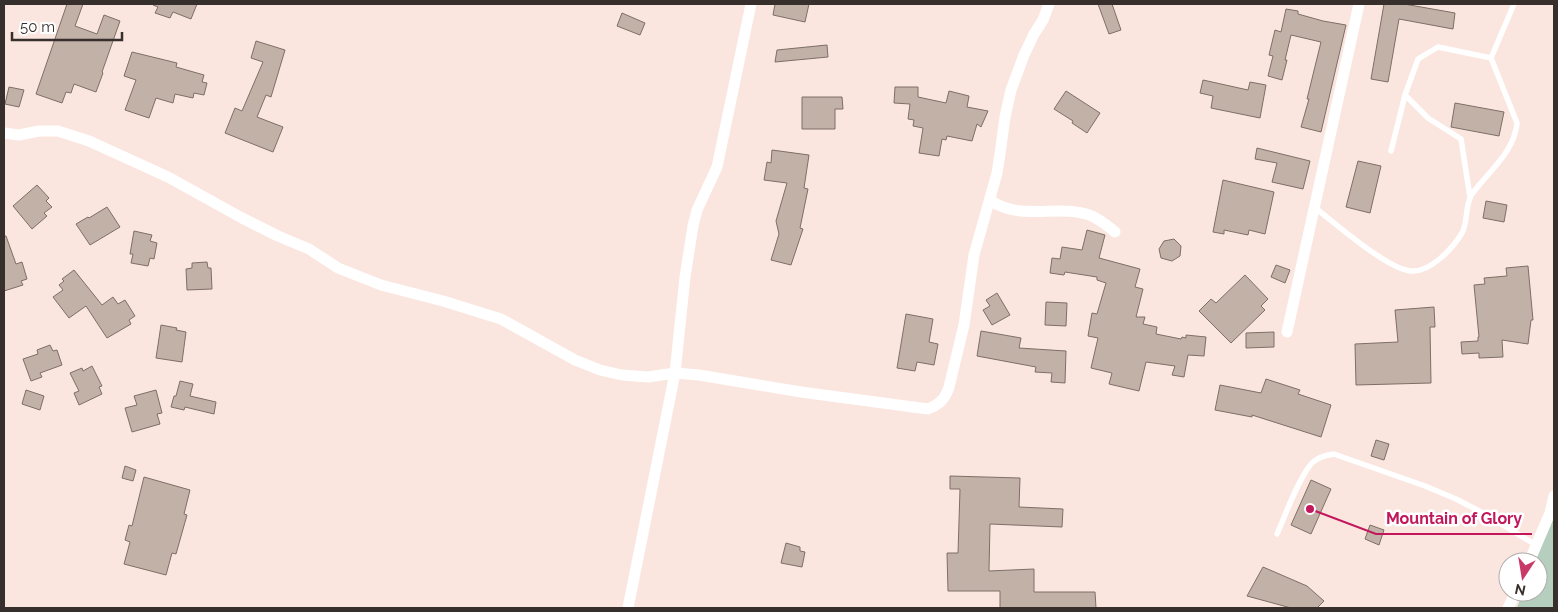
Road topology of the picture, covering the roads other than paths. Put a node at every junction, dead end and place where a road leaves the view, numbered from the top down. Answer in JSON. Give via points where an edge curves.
{"nodes":[{"id":1,"x":752,"y":4,"type":"edge"},
{"id":2,"x":1049,"y":4,"type":"edge"},
{"id":3,"x":1359,"y":4,"type":"edge"},
{"id":4,"x":1514,"y":4,"type":"edge"},
{"id":5,"x":1491,"y":58,"type":"junction"},
{"id":6,"x":1405,"y":95,"type":"junction"},
{"id":7,"x":4,"y":133,"type":"edge"},
{"id":8,"x":1391,"y":152,"type":"dead end"},
{"id":9,"x":1470,"y":197,"type":"junction"},
{"id":10,"x":990,"y":200,"type":"junction"},
{"id":11,"x":1314,"y":207,"type":"junction"},
{"id":12,"x":1115,"y":232,"type":"dead end"},
{"id":13,"x":1287,"y":332,"type":"dead end"},
{"id":14,"x":675,"y":373,"type":"junction"},
{"id":15,"x":1554,"y":496,"type":"edge"},
{"id":16,"x":1277,"y":534,"type":"dead end"},
{"id":17,"x":1536,"y":545,"type":"junction"},
{"id":18,"x":1533,"y":552,"type":"edge"},
{"id":19,"x":628,"y":608,"type":"edge"}],
"edges":[{"from":1,"to":14,"type":"street","via":[[717,167],[693,226]]},
{"from":2,"to":10,"type":"street","via":[[1011,90]]},
{"from":3,"to":11,"type":"street"},
{"from":4,"to":5,"type":"lane"},
{"from":5,"to":6,"type":"lane","via":[[1438,47],[1418,59]]},
{"from":5,"to":9,"type":"lane","via":[[1516,123],[1516,134],[1512,144]]},
{"from":6,"to":8,"type":"lane"},
{"from":6,"to":9,"type":"lane","via":[[1428,118],[1461,139]]},
{"from":7,"to":14,"type":"street","via":[[19,135],[58,131],[73,134],[168,177],[242,218],[309,249],[338,268],[381,285],[501,319],[575,360],[600,370],[648,377]]},
{"from":9,"to":11,"type":"lane","via":[[1463,232],[1447,253],[1425,269],[1412,271],[1398,268],[1364,246]]},
{"from":10,"to":12,"type":"street","via":[[1016,210],[1078,212],[1092,216]]},
{"from":10,"to":14,"type":"street","via":[[974,254],[955,362],[946,396],[939,405],[928,410]]},
{"from":11,"to":13,"type":"street"},
{"from":14,"to":19,"type":"street"},
{"from":15,"to":17,"type":"street"},
{"from":16,"to":17,"type":"lane","via":[[1313,462],[1334,454],[1456,499]]},
{"from":17,"to":18,"type":"street"}]}
